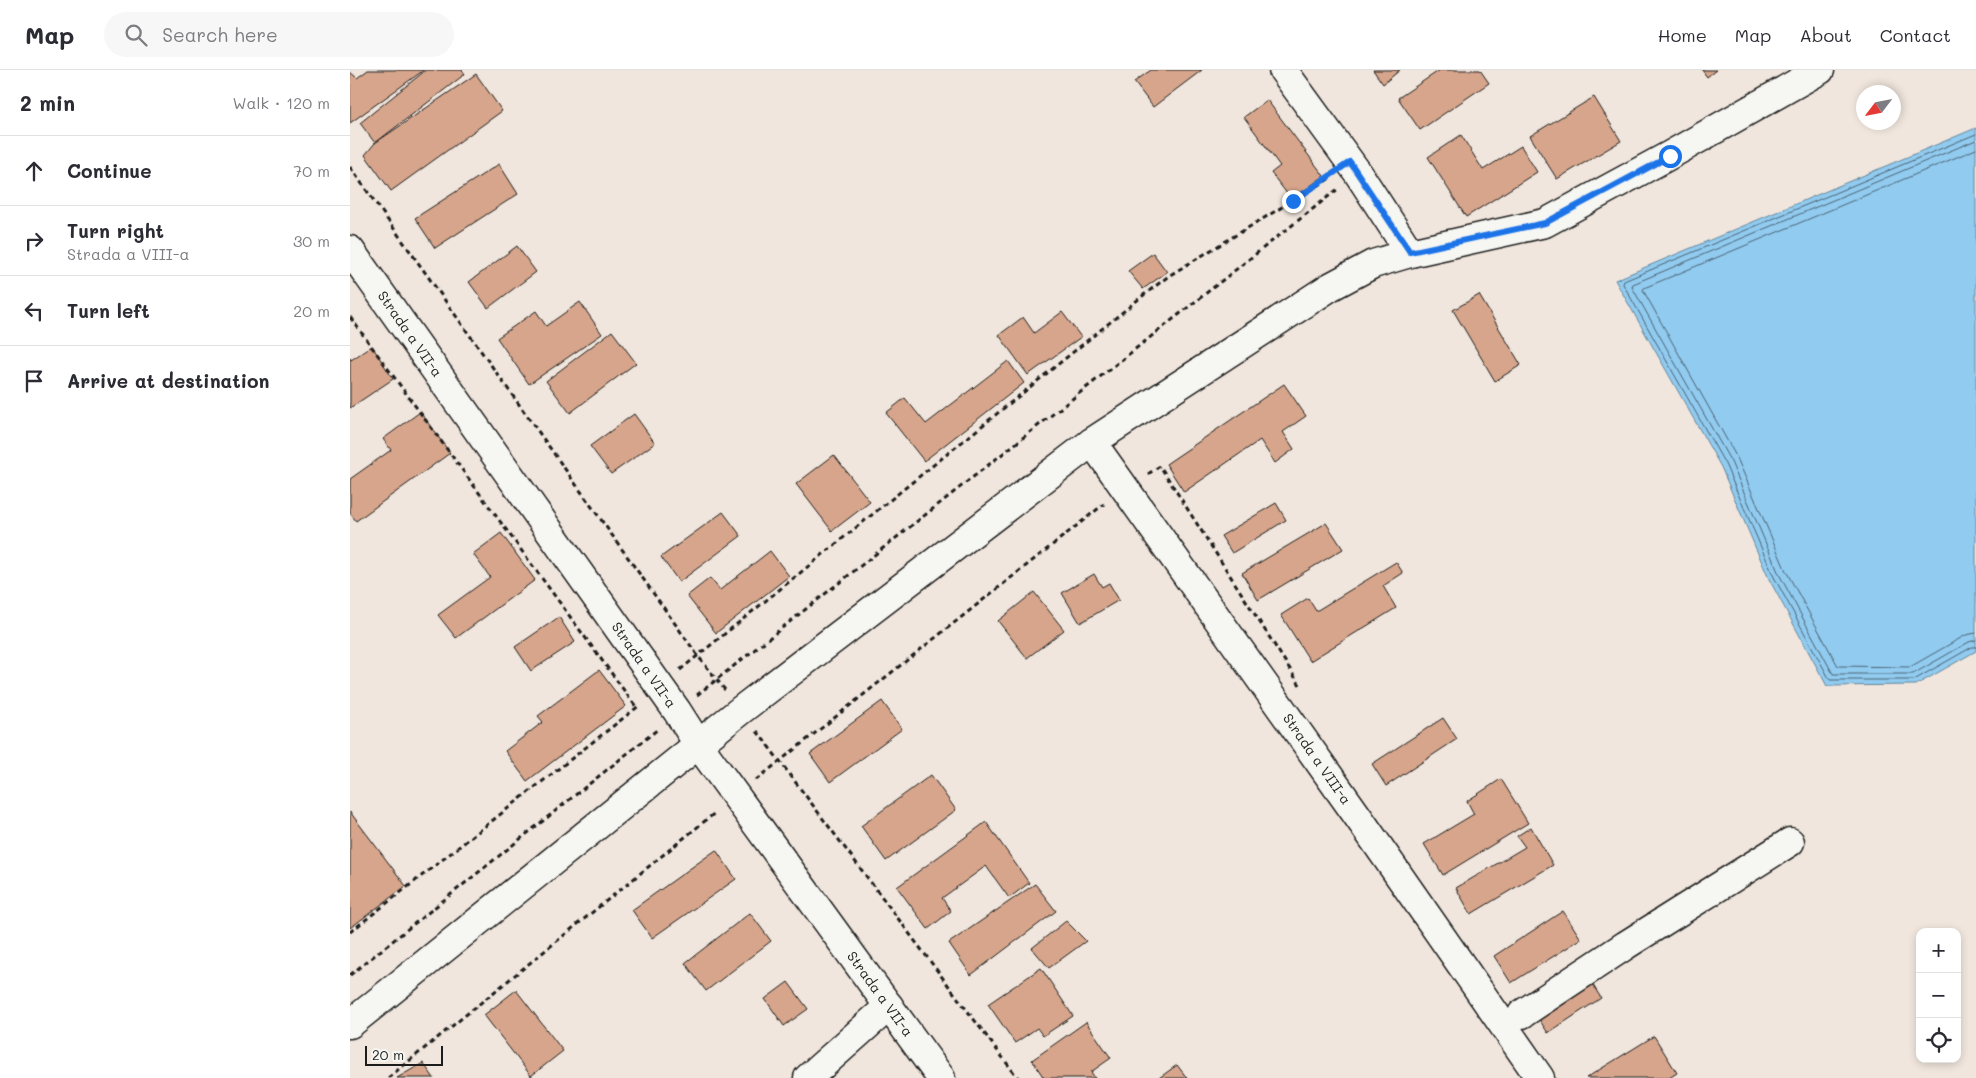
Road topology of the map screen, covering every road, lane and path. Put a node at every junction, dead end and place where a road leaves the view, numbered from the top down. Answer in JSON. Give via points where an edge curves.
{"nodes":[{"id":1,"x":1283,"y":70,"type":"edge"},
{"id":2,"x":1820,"y":70,"type":"edge"},
{"id":3,"x":350,"y":167,"type":"edge"},
{"id":4,"x":1354,"y":168,"type":"junction"},
{"id":5,"x":350,"y":250,"type":"edge"},
{"id":6,"x":1410,"y":252,"type":"junction"},
{"id":7,"x":350,"y":317,"type":"edge"},
{"id":8,"x":1092,"y":442,"type":"junction"},
{"id":9,"x":698,"y":656,"type":"junction"},
{"id":10,"x":717,"y":680,"type":"junction"},
{"id":11,"x":660,"y":687,"type":"junction"},
{"id":12,"x":637,"y":708,"type":"junction"},
{"id":13,"x":741,"y":710,"type":"junction"},
{"id":14,"x":677,"y":711,"type":"junction"},
{"id":15,"x":698,"y":744,"type":"junction"},
{"id":16,"x":1790,"y":842,"type":"dead end"},
{"id":17,"x":350,"y":932,"type":"edge"},
{"id":18,"x":350,"y":975,"type":"edge"},
{"id":19,"x":889,"y":1006,"type":"junction"},
{"id":20,"x":1522,"y":1014,"type":"dead end"},
{"id":21,"x":350,"y":1024,"type":"edge"},
{"id":22,"x":808,"y":1078,"type":"edge"},
{"id":23,"x":941,"y":1078,"type":"edge"},
{"id":24,"x":1018,"y":1078,"type":"edge"},
{"id":25,"x":1540,"y":1078,"type":"edge"}],
"edges":[{"from":1,"to":4,"type":"street"},
{"from":2,"to":6,"type":"street","via":[[1545,223]]},
{"from":3,"to":9,"type":"path"},
{"from":4,"to":6,"type":"street"},
{"from":4,"to":9,"type":"path","via":[[1293,201],[1157,284]]},
{"from":4,"to":10,"type":"path"},
{"from":5,"to":11,"type":"street","name":"Strada a VII-a"},
{"from":6,"to":8,"type":"street","via":[[1373,264],[1330,287]]},
{"from":7,"to":12,"type":"path"},
{"from":8,"to":13,"type":"street"},
{"from":8,"to":25,"type":"street","name":"Strada a VIII-a"},
{"from":9,"to":10,"type":"path"},
{"from":9,"to":11,"type":"path"},
{"from":10,"to":13,"type":"path"},
{"from":10,"to":14,"type":"path"},
{"from":11,"to":12,"type":"path"},
{"from":11,"to":14,"type":"street","name":"Strada a VII-a"},
{"from":12,"to":17,"type":"path"},
{"from":13,"to":15,"type":"street"},
{"from":13,"to":24,"type":"path"},
{"from":14,"to":15,"type":"street","name":"Strada a VII-a"},
{"from":14,"to":18,"type":"path"},
{"from":15,"to":19,"type":"street","name":"Strada a VII-a"},
{"from":15,"to":21,"type":"street"},
{"from":16,"to":20,"type":"street"},
{"from":19,"to":22,"type":"street"},
{"from":19,"to":23,"type":"street","name":"Strada a VII-a"}]}
